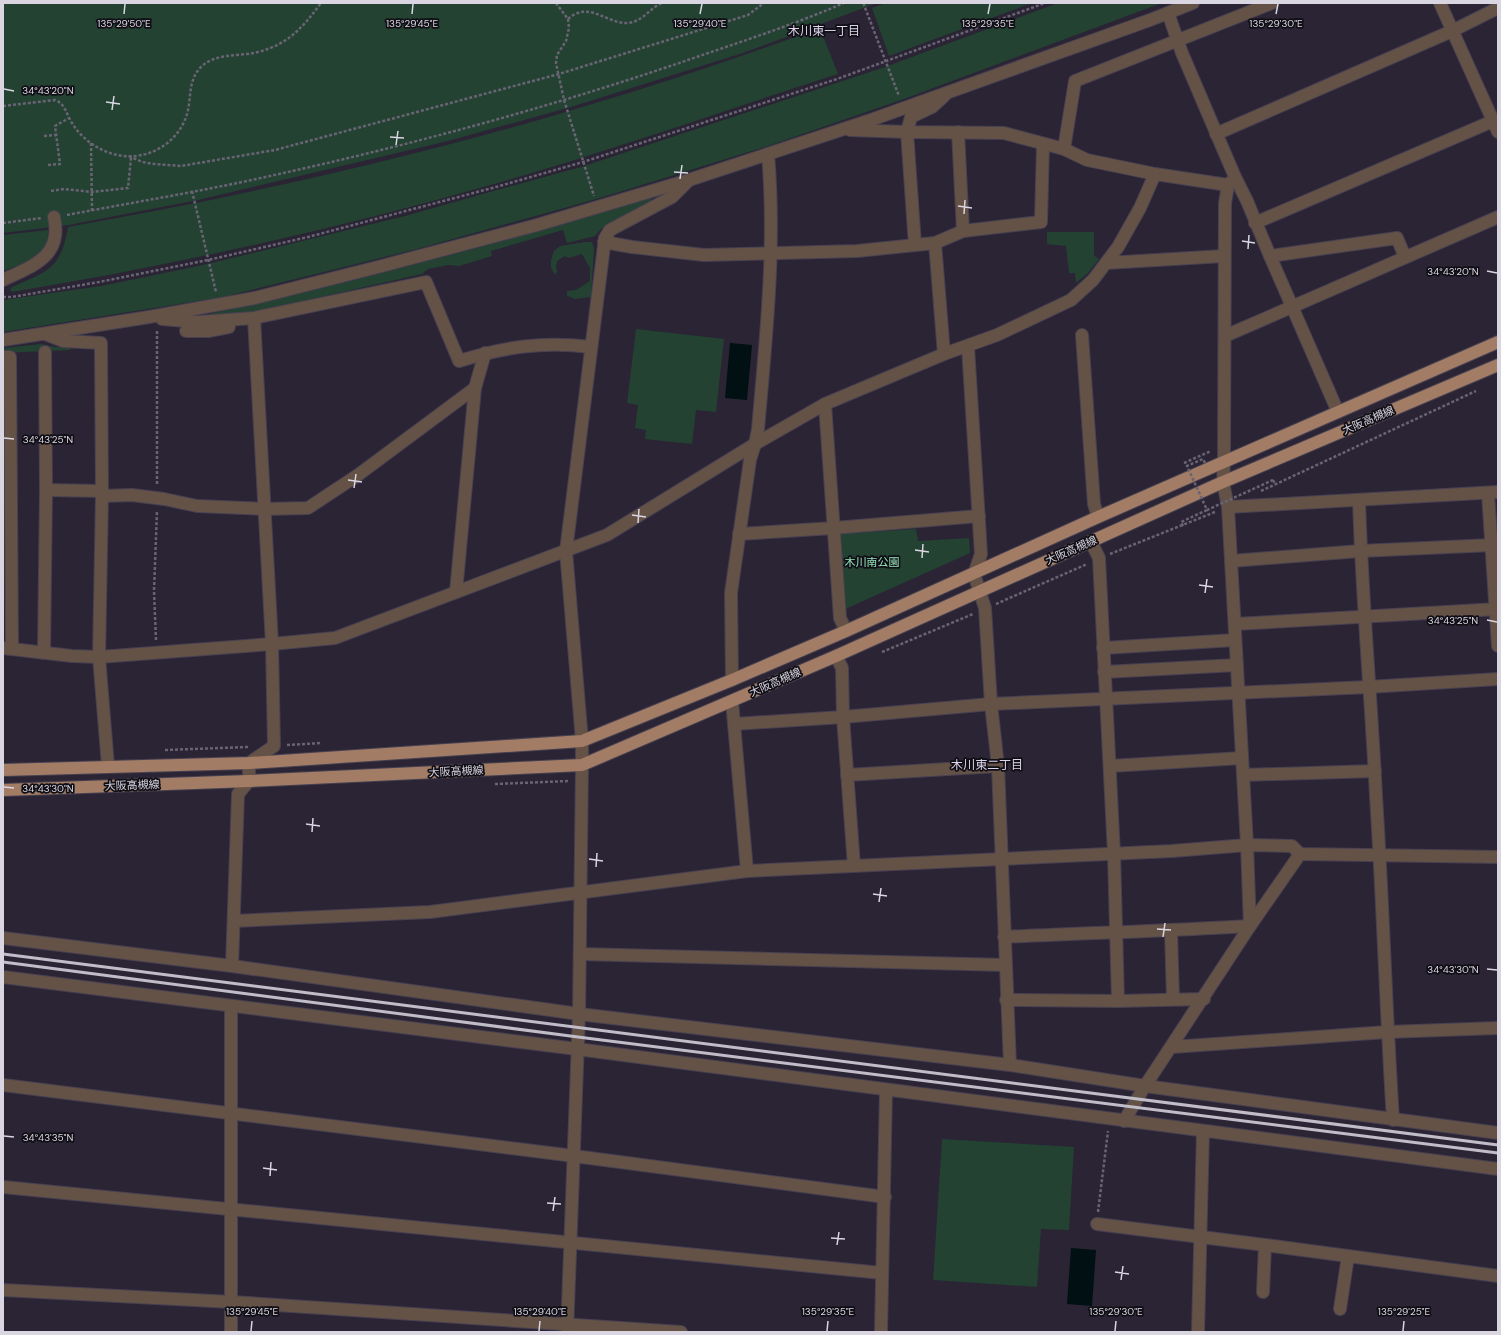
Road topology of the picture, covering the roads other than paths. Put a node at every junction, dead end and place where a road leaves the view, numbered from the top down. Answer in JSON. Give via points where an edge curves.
{"nodes":[{"id":1,"x":1193,"y":3,"type":"edge"},
{"id":2,"x":1272,"y":3,"type":"edge"},
{"id":3,"x":1440,"y":3,"type":"edge"},
{"id":4,"x":1498,"y":8,"type":"edge"},
{"id":5,"x":1168,"y":13,"type":"junction"},
{"id":6,"x":1452,"y":31,"type":"junction"},
{"id":7,"x":1178,"y":41,"type":"junction"},
{"id":8,"x":948,"y":92,"type":"junction"},
{"id":9,"x":1497,"y":129,"type":"edge"},
{"id":10,"x":842,"y":130,"type":"junction"},
{"id":11,"x":907,"y":132,"type":"junction"},
{"id":12,"x":958,"y":132,"type":"junction"},
{"id":13,"x":1216,"y":134,"type":"junction"},
{"id":14,"x":1043,"y":144,"type":"junction"},
{"id":15,"x":1064,"y":149,"type":"junction"},
{"id":16,"x":768,"y":154,"type":"junction"},
{"id":17,"x":1155,"y":174,"type":"junction"},
{"id":18,"x":689,"y":180,"type":"junction"},
{"id":19,"x":1231,"y":181,"type":"junction"},
{"id":20,"x":54,"y":217,"type":"road end"},
{"id":21,"x":1498,"y":217,"type":"edge"},
{"id":22,"x":1256,"y":223,"type":"junction"},
{"id":23,"x":963,"y":231,"type":"junction"},
{"id":24,"x":604,"y":242,"type":"junction"},
{"id":25,"x":935,"y":243,"type":"junction"},
{"id":26,"x":915,"y":245,"type":"junction"},
{"id":27,"x":770,"y":254,"type":"junction"},
{"id":28,"x":1224,"y":256,"type":"junction"},
{"id":29,"x":1270,"y":256,"type":"junction"},
{"id":30,"x":1405,"y":257,"type":"junction"},
{"id":31,"x":1106,"y":263,"type":"junction"},
{"id":32,"x":3,"y":280,"type":"edge"},
{"id":33,"x":1292,"y":307,"type":"junction"},
{"id":34,"x":149,"y":317,"type":"junction"},
{"id":35,"x":254,"y":318,"type":"junction"},
{"id":36,"x":186,"y":331,"type":"dead end"},
{"id":37,"x":44,"y":334,"type":"junction"},
{"id":38,"x":1082,"y":335,"type":"dead end"},
{"id":39,"x":1225,"y":336,"type":"junction"},
{"id":40,"x":3,"y":340,"type":"edge"},
{"id":41,"x":1498,"y":342,"type":"edge"},
{"id":42,"x":591,"y":347,"type":"junction"},
{"id":43,"x":968,"y":347,"type":"junction"},
{"id":44,"x":45,"y":352,"type":"dead end"},
{"id":45,"x":485,"y":353,"type":"junction"},
{"id":46,"x":944,"y":354,"type":"junction"},
{"id":47,"x":3,"y":357,"type":"edge"},
{"id":48,"x":1498,"y":365,"type":"edge"},
{"id":49,"x":475,"y":388,"type":"junction"},
{"id":50,"x":825,"y":404,"type":"junction"},
{"id":51,"x":1338,"y":412,"type":"junction"},
{"id":52,"x":756,"y":444,"type":"junction"},
{"id":53,"x":1224,"y":462,"type":"junction"},
{"id":54,"x":1223,"y":482,"type":"junction"},
{"id":55,"x":46,"y":490,"type":"junction"},
{"id":56,"x":1493,"y":492,"type":"edge"},
{"id":57,"x":102,"y":493,"type":"junction"},
{"id":58,"x":1358,"y":500,"type":"junction"},
{"id":59,"x":1228,"y":507,"type":"junction"},
{"id":60,"x":265,"y":509,"type":"junction"},
{"id":61,"x":978,"y":516,"type":"junction"},
{"id":62,"x":1098,"y":517,"type":"junction"},
{"id":63,"x":834,"y":528,"type":"junction"},
{"id":64,"x":739,"y":534,"type":"junction"},
{"id":65,"x":1091,"y":542,"type":"junction"},
{"id":66,"x":1492,"y":545,"type":"junction"},
{"id":67,"x":566,"y":551,"type":"junction"},
{"id":68,"x":1360,"y":551,"type":"junction"},
{"id":69,"x":1231,"y":561,"type":"junction"},
{"id":70,"x":974,"y":574,"type":"junction"},
{"id":71,"x":980,"y":591,"type":"junction"},
{"id":72,"x":456,"y":592,"type":"junction"},
{"id":73,"x":1497,"y":609,"type":"edge"},
{"id":74,"x":1364,"y":616,"type":"junction"},
{"id":75,"x":1234,"y":624,"type":"junction"},
{"id":76,"x":846,"y":631,"type":"junction"},
{"id":77,"x":1235,"y":640,"type":"junction"},
{"id":78,"x":272,"y":644,"type":"junction"},
{"id":79,"x":1498,"y":646,"type":"edge"},
{"id":80,"x":1102,"y":648,"type":"junction"},
{"id":81,"x":8,"y":649,"type":"edge"},
{"id":82,"x":44,"y":653,"type":"junction"},
{"id":83,"x":836,"y":656,"type":"junction"},
{"id":84,"x":99,"y":657,"type":"junction"},
{"id":85,"x":1237,"y":665,"type":"junction"},
{"id":86,"x":1104,"y":672,"type":"junction"},
{"id":87,"x":1498,"y":679,"type":"edge"},
{"id":88,"x":732,"y":680,"type":"junction"},
{"id":89,"x":1368,"y":687,"type":"junction"},
{"id":90,"x":1238,"y":693,"type":"junction"},
{"id":91,"x":1106,"y":700,"type":"junction"},
{"id":92,"x":732,"y":701,"type":"junction"},
{"id":93,"x":992,"y":704,"type":"junction"},
{"id":94,"x":844,"y":717,"type":"junction"},
{"id":95,"x":734,"y":724,"type":"junction"},
{"id":96,"x":582,"y":741,"type":"junction"},
{"id":97,"x":1242,"y":758,"type":"junction"},
{"id":98,"x":249,"y":763,"type":"junction"},
{"id":99,"x":582,"y":765,"type":"junction"},
{"id":100,"x":108,"y":766,"type":"junction"},
{"id":101,"x":998,"y":766,"type":"junction"},
{"id":102,"x":1110,"y":766,"type":"junction"},
{"id":103,"x":3,"y":770,"type":"edge"},
{"id":104,"x":1375,"y":771,"type":"junction"},
{"id":105,"x":847,"y":775,"type":"junction"},
{"id":106,"x":1243,"y":775,"type":"junction"},
{"id":107,"x":249,"y":780,"type":"junction"},
{"id":108,"x":3,"y":790,"type":"edge"},
{"id":109,"x":1247,"y":845,"type":"junction"},
{"id":110,"x":1114,"y":854,"type":"junction"},
{"id":111,"x":1300,"y":854,"type":"junction"},
{"id":112,"x":1380,"y":855,"type":"junction"},
{"id":113,"x":1498,"y":857,"type":"edge"},
{"id":114,"x":1001,"y":859,"type":"junction"},
{"id":115,"x":854,"y":866,"type":"junction"},
{"id":116,"x":747,"y":871,"type":"junction"},
{"id":117,"x":581,"y":891,"type":"junction"},
{"id":118,"x":234,"y":921,"type":"junction"},
{"id":119,"x":1250,"y":926,"type":"junction"},
{"id":120,"x":1116,"y":931,"type":"junction"},
{"id":121,"x":1172,"y":931,"type":"junction"},
{"id":122,"x":1004,"y":937,"type":"junction"},
{"id":123,"x":3,"y":938,"type":"edge"},
{"id":124,"x":580,"y":954,"type":"junction"},
{"id":125,"x":1005,"y":965,"type":"junction"},
{"id":126,"x":232,"y":966,"type":"junction"},
{"id":127,"x":3,"y":977,"type":"edge"},
{"id":128,"x":1173,"y":999,"type":"junction"},
{"id":129,"x":1204,"y":999,"type":"junction"},
{"id":130,"x":1006,"y":1000,"type":"junction"},
{"id":131,"x":1118,"y":1001,"type":"junction"},
{"id":132,"x":231,"y":1006,"type":"junction"},
{"id":133,"x":579,"y":1014,"type":"junction"},
{"id":134,"x":1498,"y":1028,"type":"edge"},
{"id":135,"x":1387,"y":1032,"type":"junction"},
{"id":136,"x":1172,"y":1047,"type":"junction"},
{"id":137,"x":577,"y":1049,"type":"junction"},
{"id":138,"x":1010,"y":1065,"type":"junction"},
{"id":139,"x":3,"y":1085,"type":"edge"},
{"id":140,"x":1145,"y":1086,"type":"junction"},
{"id":141,"x":886,"y":1090,"type":"junction"},
{"id":142,"x":231,"y":1114,"type":"junction"},
{"id":143,"x":1393,"y":1120,"type":"junction"},
{"id":144,"x":1124,"y":1121,"type":"junction"},
{"id":145,"x":1203,"y":1130,"type":"junction"},
{"id":146,"x":1498,"y":1133,"type":"edge"},
{"id":147,"x":574,"y":1156,"type":"junction"},
{"id":148,"x":1498,"y":1169,"type":"edge"},
{"id":149,"x":3,"y":1187,"type":"edge"},
{"id":150,"x":885,"y":1197,"type":"junction"},
{"id":151,"x":231,"y":1210,"type":"junction"},
{"id":152,"x":1097,"y":1224,"type":"road end"},
{"id":153,"x":1200,"y":1237,"type":"junction"},
{"id":154,"x":570,"y":1243,"type":"junction"},
{"id":155,"x":1266,"y":1245,"type":"junction"},
{"id":156,"x":1348,"y":1256,"type":"junction"},
{"id":157,"x":882,"y":1273,"type":"junction"},
{"id":158,"x":1498,"y":1276,"type":"edge"},
{"id":159,"x":3,"y":1290,"type":"edge"},
{"id":160,"x":1263,"y":1292,"type":"dead end"},
{"id":161,"x":232,"y":1302,"type":"junction"},
{"id":162,"x":1340,"y":1309,"type":"dead end"},
{"id":163,"x":567,"y":1328,"type":"edge"},
{"id":164,"x":231,"y":1332,"type":"edge"},
{"id":165,"x":681,"y":1332,"type":"edge"},
{"id":166,"x":881,"y":1332,"type":"edge"},
{"id":167,"x":1198,"y":1332,"type":"edge"}],
"edges":[{"from":1,"to":5,"type":"street"},
{"from":2,"to":7,"type":"street"},
{"from":3,"to":6,"type":"street"},
{"from":4,"to":6,"type":"street"},
{"from":5,"to":7,"type":"street"},
{"from":5,"to":8,"type":"street"},
{"from":6,"to":9,"type":"street"},
{"from":6,"to":13,"type":"street"},
{"from":7,"to":13,"type":"street"},
{"from":7,"to":15,"type":"street","via":[[1075,81]]},
{"from":8,"to":10,"type":"street"},
{"from":8,"to":11,"type":"street","via":[[932,107],[911,117]]},
{"from":9,"to":22,"type":"street"},
{"from":10,"to":11,"type":"street"},
{"from":10,"to":16,"type":"street"},
{"from":11,"to":12,"type":"street"},
{"from":11,"to":26,"type":"street"},
{"from":12,"to":14,"type":"street","via":[[1004,133]]},
{"from":12,"to":23,"type":"street"},
{"from":13,"to":19,"type":"street"},
{"from":14,"to":15,"type":"street"},
{"from":14,"to":23,"type":"street","via":[[1041,222]]},
{"from":15,"to":17,"type":"street","via":[[1087,160]]},
{"from":16,"to":18,"type":"street"},
{"from":16,"to":27,"type":"street"},
{"from":17,"to":19,"type":"street"},
{"from":17,"to":31,"type":"street","via":[[1140,208]]},
{"from":18,"to":24,"type":"street","via":[[672,197],[610,230]]},
{"from":18,"to":34,"type":"street","via":[[378,267],[255,298]]},
{"from":19,"to":22,"type":"street","via":[[1247,201]]},
{"from":19,"to":28,"type":"street","via":[[1225,203]]},
{"from":20,"to":32,"type":"street","via":[[55,236],[46,256],[39,263]]},
{"from":21,"to":30,"type":"street"},
{"from":22,"to":29,"type":"street"},
{"from":23,"to":25,"type":"street"},
{"from":24,"to":27,"type":"street","via":[[704,255]]},
{"from":24,"to":42,"type":"street"},
{"from":25,"to":26,"type":"street"},
{"from":25,"to":46,"type":"street"},
{"from":26,"to":27,"type":"street","via":[[857,251]]},
{"from":27,"to":52,"type":"street","via":[[767,329]]},
{"from":28,"to":31,"type":"street"},
{"from":28,"to":39,"type":"street"},
{"from":29,"to":30,"type":"street","via":[[1397,238]]},
{"from":29,"to":33,"type":"street"},
{"from":30,"to":33,"type":"street"},
{"from":31,"to":43,"type":"street","via":[[1093,280],[1071,300]]},
{"from":33,"to":39,"type":"street"},
{"from":33,"to":51,"type":"street"},
{"from":34,"to":35,"type":"street","via":[[198,322]]},
{"from":34,"to":37,"type":"street"},
{"from":35,"to":36,"type":"street","via":[[208,331]]},
{"from":35,"to":45,"type":"street","via":[[426,282],[459,361]]},
{"from":35,"to":60,"type":"street"},
{"from":37,"to":40,"type":"street"},
{"from":37,"to":57,"type":"street","via":[[63,341],[101,343]]},
{"from":38,"to":62,"type":"street","via":[[1094,504]]},
{"from":39,"to":53,"type":"street"},
{"from":41,"to":51,"type":"main road","name":"大阪高槻線"},
{"from":42,"to":45,"type":"street","via":[[537,344]]},
{"from":42,"to":67,"type":"street"},
{"from":43,"to":46,"type":"street"},
{"from":43,"to":61,"type":"street"},
{"from":44,"to":55,"type":"street"},
{"from":45,"to":49,"type":"street"},
{"from":46,"to":50,"type":"street"},
{"from":47,"to":81,"type":"street","via":[[10,357]]},
{"from":48,"to":54,"type":"main road","name":"大阪高槻線"},
{"from":49,"to":60,"type":"street","via":[[358,475],[308,508]]},
{"from":49,"to":72,"type":"street"},
{"from":50,"to":52,"type":"street"},
{"from":50,"to":63,"type":"street"},
{"from":51,"to":53,"type":"main road","name":"大阪高槻線"},
{"from":52,"to":64,"type":"street","via":[[750,460]]},
{"from":52,"to":67,"type":"street","via":[[607,535]]},
{"from":53,"to":54,"type":"street"},
{"from":53,"to":62,"type":"main road","name":"大阪高槻線"},
{"from":54,"to":59,"type":"street"},
{"from":54,"to":65,"type":"main road","name":"大阪高槻線"},
{"from":55,"to":57,"type":"street"},
{"from":55,"to":82,"type":"street"},
{"from":56,"to":58,"type":"street"},
{"from":56,"to":66,"type":"street"},
{"from":57,"to":60,"type":"street","via":[[164,499],[197,506]]},
{"from":57,"to":84,"type":"street"},
{"from":58,"to":59,"type":"street"},
{"from":58,"to":68,"type":"street"},
{"from":59,"to":69,"type":"street"},
{"from":60,"to":78,"type":"street"},
{"from":61,"to":63,"type":"street"},
{"from":61,"to":70,"type":"street","via":[[981,554]]},
{"from":62,"to":70,"type":"main road","name":"大阪高槻線"},
{"from":63,"to":64,"type":"street"},
{"from":63,"to":76,"type":"street","via":[[840,618]]},
{"from":64,"to":88,"type":"street","via":[[731,593]]},
{"from":65,"to":71,"type":"main road","name":"大阪高槻線"},
{"from":65,"to":80,"type":"street","via":[[1099,558]]},
{"from":66,"to":68,"type":"street"},
{"from":66,"to":73,"type":"street"},
{"from":67,"to":72,"type":"street"},
{"from":67,"to":96,"type":"street"},
{"from":68,"to":69,"type":"street"},
{"from":68,"to":74,"type":"street"},
{"from":69,"to":75,"type":"street"},
{"from":70,"to":71,"type":"street"},
{"from":70,"to":76,"type":"main road","name":"大阪高槻線"},
{"from":71,"to":83,"type":"main road","name":"大阪高槻線"},
{"from":71,"to":93,"type":"street","via":[[985,608]]},
{"from":72,"to":78,"type":"street","via":[[336,638]]},
{"from":73,"to":74,"type":"street"},
{"from":73,"to":79,"type":"street"},
{"from":74,"to":75,"type":"street"},
{"from":74,"to":89,"type":"street"},
{"from":75,"to":77,"type":"street"},
{"from":76,"to":88,"type":"main road","name":"大阪高槻線"},
{"from":77,"to":80,"type":"street"},
{"from":77,"to":85,"type":"street"},
{"from":78,"to":84,"type":"street"},
{"from":78,"to":98,"type":"street","via":[[274,746]]},
{"from":80,"to":86,"type":"street"},
{"from":81,"to":82,"type":"street"},
{"from":82,"to":84,"type":"street"},
{"from":83,"to":92,"type":"main road","name":"大阪高槻線"},
{"from":83,"to":94,"type":"street","via":[[842,668]]},
{"from":84,"to":100,"type":"street"},
{"from":85,"to":86,"type":"street"},
{"from":85,"to":90,"type":"street"},
{"from":86,"to":91,"type":"street"},
{"from":87,"to":89,"type":"street"},
{"from":88,"to":96,"type":"main road","name":"大阪高槻線"},
{"from":89,"to":90,"type":"street"},
{"from":89,"to":104,"type":"street"},
{"from":90,"to":91,"type":"street"},
{"from":90,"to":97,"type":"street"},
{"from":91,"to":93,"type":"street"},
{"from":91,"to":102,"type":"street"},
{"from":92,"to":95,"type":"street"},
{"from":92,"to":99,"type":"main road","name":"大阪高槻線"},
{"from":93,"to":94,"type":"street"},
{"from":93,"to":101,"type":"street"},
{"from":94,"to":95,"type":"street"},
{"from":94,"to":105,"type":"street"},
{"from":95,"to":116,"type":"street"},
{"from":96,"to":98,"type":"main road","name":"大阪高槻線"},
{"from":96,"to":99,"type":"street"},
{"from":97,"to":102,"type":"street"},
{"from":97,"to":106,"type":"street"},
{"from":98,"to":100,"type":"main road","name":"大阪高槻線"},
{"from":98,"to":107,"type":"street"},
{"from":99,"to":107,"type":"main road","name":"大阪高槻線"},
{"from":99,"to":117,"type":"street"},
{"from":100,"to":103,"type":"main road","name":"大阪高槻線"},
{"from":101,"to":105,"type":"street"},
{"from":101,"to":114,"type":"street"},
{"from":102,"to":110,"type":"street"},
{"from":104,"to":106,"type":"street"},
{"from":104,"to":112,"type":"street"},
{"from":105,"to":115,"type":"street"},
{"from":106,"to":109,"type":"street"},
{"from":107,"to":108,"type":"main road","name":"大阪高槻線"},
{"from":107,"to":118,"type":"street","via":[[238,794]]},
{"from":109,"to":110,"type":"street"},
{"from":109,"to":111,"type":"street","via":[[1292,846]]},
{"from":109,"to":119,"type":"street"},
{"from":110,"to":114,"type":"street"},
{"from":110,"to":120,"type":"street"},
{"from":111,"to":112,"type":"street"},
{"from":111,"to":119,"type":"street"},
{"from":112,"to":113,"type":"street"},
{"from":112,"to":135,"type":"street"},
{"from":114,"to":115,"type":"street"},
{"from":114,"to":122,"type":"street"},
{"from":115,"to":116,"type":"street"},
{"from":116,"to":117,"type":"street"},
{"from":117,"to":118,"type":"street","via":[[430,912]]},
{"from":117,"to":124,"type":"street"},
{"from":118,"to":126,"type":"street"},
{"from":119,"to":121,"type":"street"},
{"from":119,"to":129,"type":"street"},
{"from":120,"to":121,"type":"street"},
{"from":120,"to":122,"type":"street"},
{"from":120,"to":131,"type":"street"},
{"from":121,"to":128,"type":"street"},
{"from":122,"to":125,"type":"street"},
{"from":123,"to":126,"type":"street"},
{"from":124,"to":125,"type":"street"},
{"from":124,"to":133,"type":"street"},
{"from":125,"to":130,"type":"street"},
{"from":126,"to":133,"type":"street"},
{"from":127,"to":132,"type":"street"},
{"from":128,"to":129,"type":"street"},
{"from":128,"to":131,"type":"street"},
{"from":129,"to":136,"type":"street"},
{"from":130,"to":131,"type":"street"},
{"from":130,"to":138,"type":"street"},
{"from":132,"to":137,"type":"street"},
{"from":132,"to":142,"type":"street"},
{"from":133,"to":137,"type":"street"},
{"from":133,"to":138,"type":"street"},
{"from":134,"to":135,"type":"street"},
{"from":135,"to":136,"type":"street"},
{"from":135,"to":143,"type":"street"},
{"from":136,"to":140,"type":"street"},
{"from":137,"to":141,"type":"street"},
{"from":137,"to":147,"type":"street"},
{"from":138,"to":140,"type":"street"},
{"from":139,"to":142,"type":"street"},
{"from":140,"to":143,"type":"street"},
{"from":140,"to":144,"type":"street"},
{"from":141,"to":144,"type":"street"},
{"from":141,"to":150,"type":"street"},
{"from":142,"to":147,"type":"street"},
{"from":142,"to":151,"type":"street"},
{"from":143,"to":146,"type":"street"},
{"from":144,"to":145,"type":"street"},
{"from":145,"to":148,"type":"street"},
{"from":145,"to":153,"type":"street"},
{"from":147,"to":150,"type":"street"},
{"from":147,"to":154,"type":"street"},
{"from":149,"to":151,"type":"street"},
{"from":150,"to":157,"type":"street"},
{"from":151,"to":154,"type":"street"},
{"from":151,"to":161,"type":"street"},
{"from":152,"to":153,"type":"street"},
{"from":153,"to":155,"type":"street"},
{"from":153,"to":167,"type":"street"},
{"from":154,"to":157,"type":"street"},
{"from":154,"to":163,"type":"street"},
{"from":155,"to":156,"type":"street"},
{"from":155,"to":160,"type":"street"},
{"from":156,"to":158,"type":"street"},
{"from":156,"to":162,"type":"street"},
{"from":157,"to":166,"type":"street"},
{"from":159,"to":161,"type":"street"},
{"from":161,"to":163,"type":"street"},
{"from":161,"to":164,"type":"street"},
{"from":163,"to":165,"type":"street"}]}
